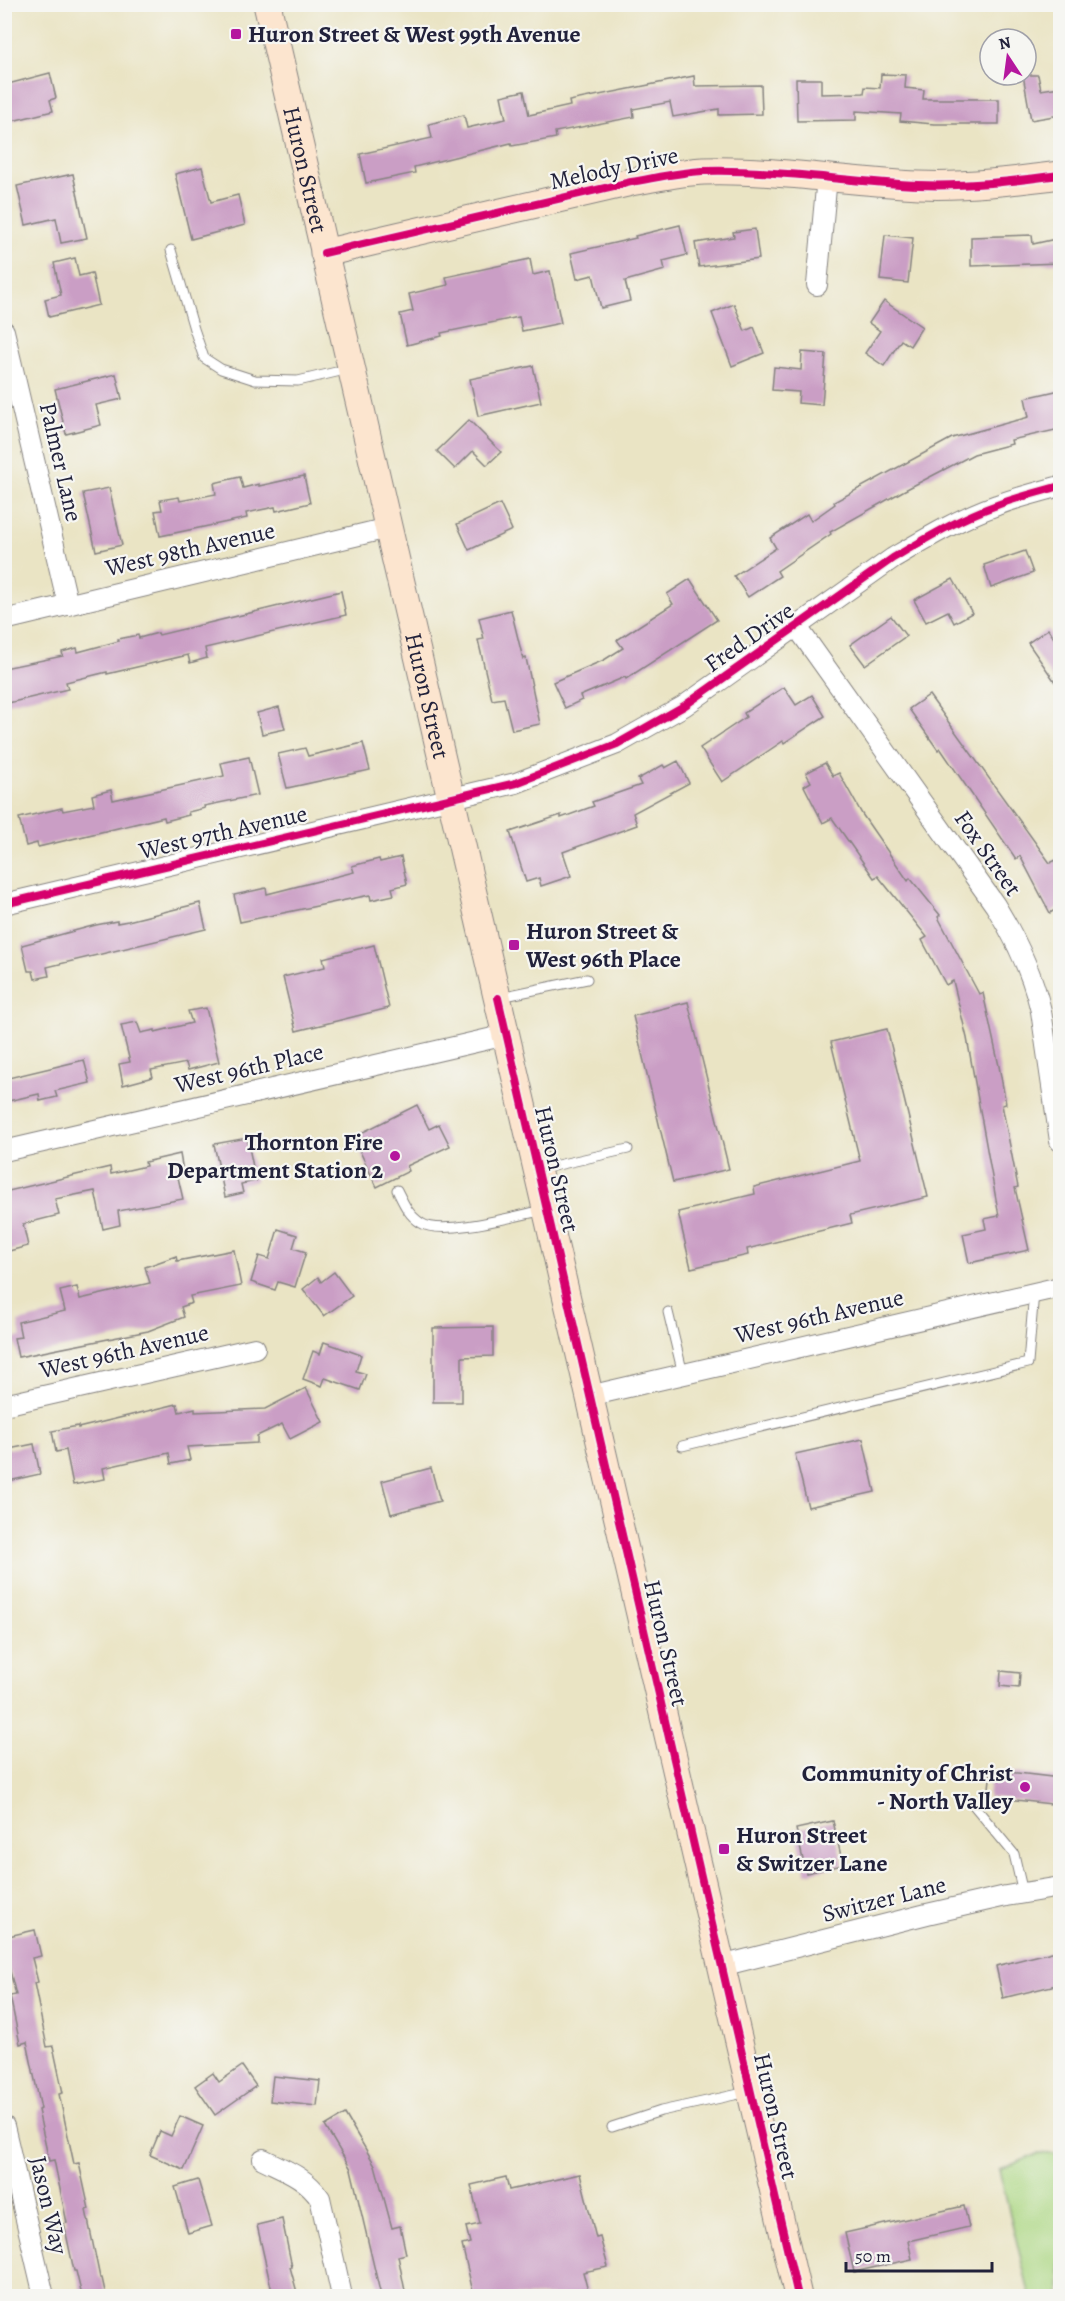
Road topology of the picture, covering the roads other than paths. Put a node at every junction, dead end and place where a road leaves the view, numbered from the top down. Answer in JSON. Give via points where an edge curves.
{"nodes":[{"id":1,"x":267,"y":4,"type":"edge"},
{"id":2,"x":1060,"y":175,"type":"edge"},
{"id":3,"x":827,"y":177,"type":"junction"},
{"id":4,"x":171,"y":250,"type":"dead end"},
{"id":5,"x":324,"y":253,"type":"junction"},
{"id":6,"x":817,"y":285,"type":"dead end"},
{"id":7,"x":4,"y":331,"type":"edge"},
{"id":8,"x":351,"y":369,"type":"junction"},
{"id":9,"x":1060,"y":486,"type":"edge"},
{"id":10,"x":388,"y":528,"type":"junction"},
{"id":11,"x":68,"y":604,"type":"junction"},
{"id":12,"x":4,"y":620,"type":"edge"},
{"id":13,"x":797,"y":627,"type":"junction"},
{"id":14,"x":451,"y":799,"type":"junction"},
{"id":15,"x":4,"y":904,"type":"edge"},
{"id":16,"x":587,"y":979,"type":"dead end"},
{"id":17,"x":498,"y":998,"type":"junction"},
{"id":18,"x":506,"y":1035,"type":"junction"},
{"id":19,"x":1060,"y":1141,"type":"edge"},
{"id":20,"x":628,"y":1149,"type":"dead end"},
{"id":21,"x":4,"y":1151,"type":"edge"},
{"id":22,"x":537,"y":1170,"type":"junction"},
{"id":23,"x":397,"y":1190,"type":"dead end"},
{"id":24,"x":546,"y":1209,"type":"junction"},
{"id":25,"x":1060,"y":1287,"type":"edge"},
{"id":26,"x":1034,"y":1292,"type":"junction"},
{"id":27,"x":668,"y":1312,"type":"dead end"},
{"id":28,"x":255,"y":1348,"type":"dead end"},
{"id":29,"x":683,"y":1374,"type":"junction"},
{"id":30,"x":589,"y":1396,"type":"junction"},
{"id":31,"x":4,"y":1405,"type":"edge"},
{"id":32,"x":682,"y":1446,"type":"dead end"},
{"id":33,"x":971,"y":1802,"type":"dead end"},
{"id":34,"x":1060,"y":1887,"type":"edge"},
{"id":35,"x":1023,"y":1893,"type":"junction"},
{"id":36,"x":721,"y":1966,"type":"junction"},
{"id":37,"x":750,"y":2091,"type":"junction"},
{"id":38,"x":4,"y":2126,"type":"edge"},
{"id":39,"x":612,"y":2127,"type":"dead end"},
{"id":40,"x":263,"y":2159,"type":"dead end"},
{"id":41,"x":44,"y":2296,"type":"edge"},
{"id":42,"x":342,"y":2296,"type":"edge"},
{"id":43,"x":798,"y":2296,"type":"edge"}],
"edges":[{"from":1,"to":5,"type":"main road","name":"Huron Street"},
{"from":2,"to":3,"type":"main road","name":"Melody Drive","via":[[985,184],[922,185]]},
{"from":3,"to":5,"type":"main road","name":"Melody Drive","via":[[768,172],[680,173]]},
{"from":3,"to":6,"type":"street"},
{"from":4,"to":8,"type":"lane","via":[[204,358],[221,369],[255,380],[298,381]]},
{"from":5,"to":8,"type":"main road","name":"Huron Street"},
{"from":7,"to":11,"type":"street","name":"Palmer Lane"},
{"from":8,"to":10,"type":"main road","name":"Huron Street"},
{"from":9,"to":13,"type":"street","name":"Fred Drive","via":[[1000,504],[935,533]]},
{"from":10,"to":11,"type":"street","name":"West 98th Avenue"},
{"from":10,"to":14,"type":"main road","name":"Huron Street"},
{"from":11,"to":12,"type":"street","name":"West 98th Avenue"},
{"from":13,"to":14,"type":"street","name":"Fred Drive","via":[[684,706],[617,744],[516,783]]},
{"from":13,"to":19,"type":"street","name":"Fox Street","via":[[1015,938],[1037,992]]},
{"from":14,"to":15,"type":"street","name":"West 97th Avenue"},
{"from":14,"to":17,"type":"main road","name":"Huron Street"},
{"from":16,"to":17,"type":"lane"},
{"from":17,"to":18,"type":"main road","name":"Huron Street"},
{"from":18,"to":21,"type":"street","name":"West 96th Place"},
{"from":18,"to":22,"type":"main road","name":"Huron Street"},
{"from":20,"to":22,"type":"lane"},
{"from":22,"to":24,"type":"main road","name":"Huron Street"},
{"from":23,"to":24,"type":"lane","via":[[406,1209],[422,1224],[450,1228]]},
{"from":24,"to":30,"type":"main road","name":"Huron Street"},
{"from":25,"to":26,"type":"street","name":"West 96th Avenue"},
{"from":26,"to":29,"type":"street","name":"West 96th Avenue"},
{"from":26,"to":32,"type":"lane","via":[[1028,1363]]},
{"from":27,"to":29,"type":"lane"},
{"from":28,"to":31,"type":"street","name":"West 96th Avenue"},
{"from":29,"to":30,"type":"street","name":"West 96th Avenue"},
{"from":30,"to":36,"type":"main road","name":"Huron Street"},
{"from":33,"to":35,"type":"lane","via":[[1014,1854]]},
{"from":34,"to":35,"type":"street","name":"Switzer Lane"},
{"from":35,"to":36,"type":"street","name":"Switzer Lane"},
{"from":36,"to":37,"type":"main road","name":"Huron Street"},
{"from":37,"to":39,"type":"lane","via":[[661,2111]]},
{"from":37,"to":43,"type":"main road","name":"Huron Street"},
{"from":38,"to":41,"type":"street","name":"Jason Way"},
{"from":40,"to":42,"type":"street","via":[[300,2178],[320,2198]]}]}
